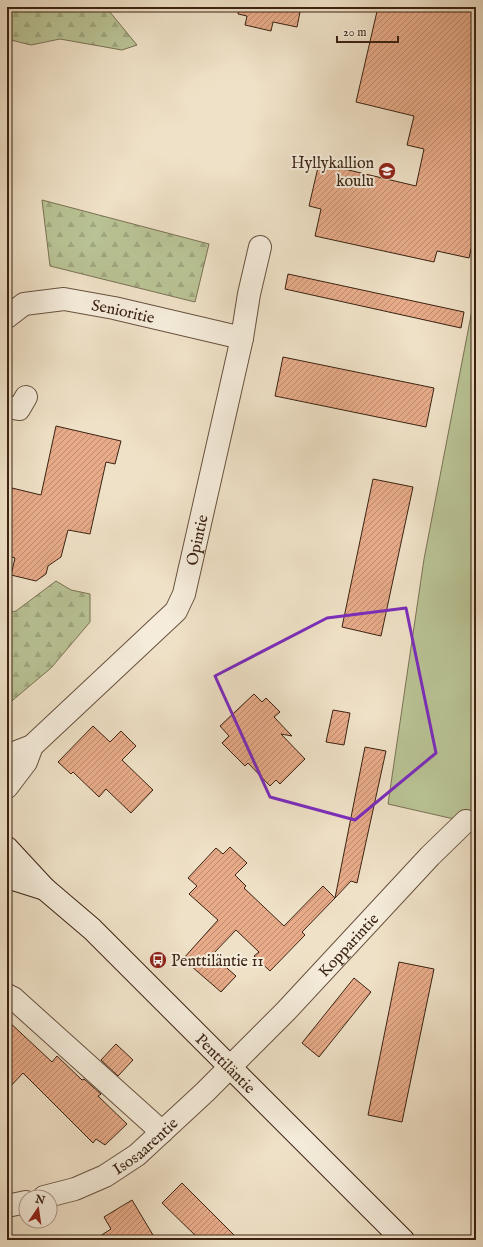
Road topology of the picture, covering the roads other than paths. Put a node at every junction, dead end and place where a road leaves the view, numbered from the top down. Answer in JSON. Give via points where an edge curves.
{"nodes":[{"id":1,"x":260,"y":247,"type":"dead end"},
{"id":2,"x":7,"y":317,"type":"edge"},
{"id":3,"x":242,"y":338,"type":"junction"},
{"id":4,"x":26,"y":397,"type":"dead end"},
{"id":5,"x":7,"y":407,"type":"edge"},
{"id":6,"x":32,"y":746,"type":"junction"},
{"id":7,"x":7,"y":757,"type":"edge"},
{"id":8,"x":7,"y":787,"type":"edge"},
{"id":9,"x":466,"y":821,"type":"dead end"},
{"id":10,"x":7,"y":848,"type":"edge"},
{"id":11,"x":7,"y":877,"type":"edge"},
{"id":12,"x":45,"y":889,"type":"junction"},
{"id":13,"x":7,"y":995,"type":"edge"},
{"id":14,"x":229,"y":1068,"type":"junction"},
{"id":15,"x":162,"y":1132,"type":"junction"},
{"id":16,"x":58,"y":1193,"type":"edge"},
{"id":17,"x":18,"y":1204,"type":"edge"},
{"id":18,"x":7,"y":1206,"type":"edge"},
{"id":19,"x":403,"y":1240,"type":"edge"}],
"edges":[{"from":1,"to":3,"type":"street","name":"Opintie"},
{"from":2,"to":3,"type":"street","name":"Senioritie","via":[[24,304],[64,299]]},
{"from":3,"to":6,"type":"street","name":"Opintie","via":[[184,594],[176,611]]},
{"from":4,"to":5,"type":"street","via":[[20,409]]},
{"from":6,"to":7,"type":"street","name":"Opintie"},
{"from":6,"to":8,"type":"street","via":[[26,762]]},
{"from":9,"to":14,"type":"street","name":"Kopparintie"},
{"from":10,"to":12,"type":"street","name":"Penttiläntie"},
{"from":11,"to":12,"type":"street","name":"Penttiläntie"},
{"from":12,"to":14,"type":"street","name":"Penttiläntie","via":[[92,929]]},
{"from":13,"to":15,"type":"street"},
{"from":14,"to":15,"type":"street","name":"Isosaarentie"},
{"from":14,"to":19,"type":"street","name":"Penttiläntie"},
{"from":15,"to":16,"type":"street","name":"Isosaarentie","via":[[137,1155],[105,1176]]},
{"from":17,"to":18,"type":"street"}]}
